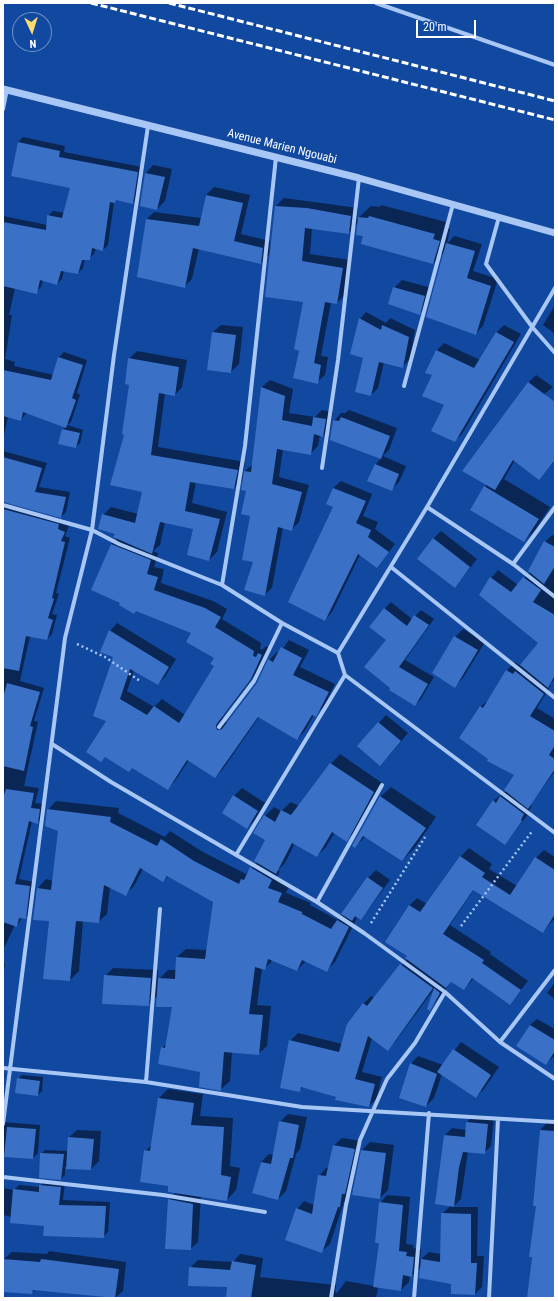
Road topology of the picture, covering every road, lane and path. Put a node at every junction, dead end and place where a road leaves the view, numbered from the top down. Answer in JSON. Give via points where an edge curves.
{"nodes":[{"id":1,"x":376,"y":3,"type":"edge"},
{"id":2,"x":555,"y":65,"type":"edge"},
{"id":3,"x":5,"y":89,"type":"edge"},
{"id":4,"x":3,"y":109,"type":"edge"},
{"id":5,"x":148,"y":126,"type":"junction"},
{"id":6,"x":276,"y":157,"type":"junction"},
{"id":7,"x":359,"y":178,"type":"junction"},
{"id":8,"x":453,"y":204,"type":"junction"},
{"id":9,"x":499,"y":217,"type":"junction"},
{"id":10,"x":555,"y":233,"type":"edge"},
{"id":11,"x":555,"y":288,"type":"edge"},
{"id":12,"x":533,"y":328,"type":"junction"},
{"id":13,"x":555,"y":353,"type":"edge"},
{"id":14,"x":404,"y":386,"type":"dead end"},
{"id":15,"x":322,"y":468,"type":"dead end"},
{"id":16,"x":3,"y":505,"type":"edge"},
{"id":17,"x":427,"y":507,"type":"junction"},
{"id":18,"x":555,"y":507,"type":"edge"},
{"id":19,"x":92,"y":530,"type":"junction"},
{"id":20,"x":513,"y":564,"type":"junction"},
{"id":21,"x":391,"y":567,"type":"junction"},
{"id":22,"x":222,"y":585,"type":"junction"},
{"id":23,"x":555,"y":597,"type":"edge"},
{"id":24,"x":282,"y":623,"type":"junction"},
{"id":25,"x":65,"y":638,"type":"junction"},
{"id":26,"x":338,"y":653,"type":"junction"},
{"id":27,"x":345,"y":675,"type":"junction"},
{"id":28,"x":140,"y":681,"type":"dead end"},
{"id":29,"x":555,"y":698,"type":"edge"},
{"id":30,"x":219,"y":727,"type":"dead end"},
{"id":31,"x":52,"y":744,"type":"junction"},
{"id":32,"x":382,"y":785,"type":"dead end"},
{"id":33,"x":539,"y":822,"type":"junction"},
{"id":34,"x":555,"y":833,"type":"edge"},
{"id":35,"x":425,"y":837,"type":"dead end"},
{"id":36,"x":236,"y":855,"type":"junction"},
{"id":37,"x":317,"y":902,"type":"junction"},
{"id":38,"x":160,"y":909,"type":"dead end"},
{"id":39,"x":460,"y":926,"type":"dead end"},
{"id":40,"x":364,"y":933,"type":"junction"},
{"id":41,"x":555,"y":970,"type":"edge"},
{"id":42,"x":445,"y":992,"type":"junction"},
{"id":43,"x":500,"y":1042,"type":"junction"},
{"id":44,"x":3,"y":1068,"type":"edge"},
{"id":45,"x":10,"y":1068,"type":"junction"},
{"id":46,"x":555,"y":1079,"type":"edge"},
{"id":47,"x":146,"y":1082,"type":"junction"},
{"id":48,"x":372,"y":1112,"type":"junction"},
{"id":49,"x":430,"y":1113,"type":"junction"},
{"id":50,"x":498,"y":1119,"type":"junction"},
{"id":51,"x":555,"y":1122,"type":"edge"},
{"id":52,"x":3,"y":1124,"type":"edge"},
{"id":53,"x":3,"y":1177,"type":"edge"},
{"id":54,"x":265,"y":1212,"type":"dead end"},
{"id":55,"x":331,"y":1298,"type":"edge"},
{"id":56,"x":414,"y":1298,"type":"edge"},
{"id":57,"x":488,"y":1298,"type":"edge"}],
"edges":[{"from":1,"to":2,"type":"street"},
{"from":3,"to":4,"type":"street"},
{"from":3,"to":5,"type":"street","name":"Avenue Marien Ngouabi"},
{"from":5,"to":6,"type":"street","name":"Avenue Marien Ngouabi"},
{"from":5,"to":19,"type":"street","via":[[114,355]]},
{"from":6,"to":7,"type":"street","name":"Avenue Marien Ngouabi"},
{"from":6,"to":22,"type":"street","via":[[245,446]]},
{"from":7,"to":8,"type":"street","name":"Avenue Marien Ngouabi"},
{"from":7,"to":15,"type":"street","via":[[338,360]]},
{"from":8,"to":9,"type":"street","name":"Avenue Marien Ngouabi"},
{"from":8,"to":14,"type":"street"},
{"from":9,"to":10,"type":"street","name":"Avenue Marien Ngouabi"},
{"from":9,"to":12,"type":"street","via":[[486,264]]},
{"from":11,"to":12,"type":"street"},
{"from":12,"to":13,"type":"street"},
{"from":12,"to":17,"type":"street"},
{"from":16,"to":19,"type":"street"},
{"from":17,"to":20,"type":"street"},
{"from":17,"to":21,"type":"street"},
{"from":18,"to":20,"type":"street"},
{"from":19,"to":22,"type":"street","via":[[119,544]]},
{"from":19,"to":25,"type":"street"},
{"from":20,"to":23,"type":"street"},
{"from":21,"to":26,"type":"street"},
{"from":21,"to":29,"type":"street"},
{"from":22,"to":24,"type":"street"},
{"from":24,"to":26,"type":"street"},
{"from":24,"to":30,"type":"street","via":[[254,681]]},
{"from":25,"to":28,"type":"path","via":[[105,658]]},
{"from":25,"to":31,"type":"street"},
{"from":26,"to":27,"type":"street"},
{"from":27,"to":33,"type":"street"},
{"from":27,"to":36,"type":"street"},
{"from":31,"to":36,"type":"street","via":[[111,782]]},
{"from":31,"to":45,"type":"street"},
{"from":32,"to":37,"type":"street"},
{"from":33,"to":34,"type":"street"},
{"from":33,"to":39,"type":"path"},
{"from":35,"to":40,"type":"path"},
{"from":36,"to":37,"type":"street"},
{"from":37,"to":40,"type":"street"},
{"from":38,"to":47,"type":"street"},
{"from":40,"to":42,"type":"street"},
{"from":41,"to":43,"type":"street"},
{"from":42,"to":43,"type":"street"},
{"from":42,"to":48,"type":"street","via":[[415,1043],[387,1079]]},
{"from":43,"to":46,"type":"street"},
{"from":44,"to":45,"type":"street"},
{"from":45,"to":47,"type":"street"},
{"from":45,"to":52,"type":"street"},
{"from":47,"to":48,"type":"street","via":[[302,1107]]},
{"from":48,"to":49,"type":"street"},
{"from":48,"to":55,"type":"street","via":[[360,1140],[346,1205]]},
{"from":49,"to":50,"type":"street"},
{"from":49,"to":56,"type":"street"},
{"from":50,"to":51,"type":"street"},
{"from":50,"to":57,"type":"street"},
{"from":53,"to":54,"type":"street","via":[[163,1195]]}]}
